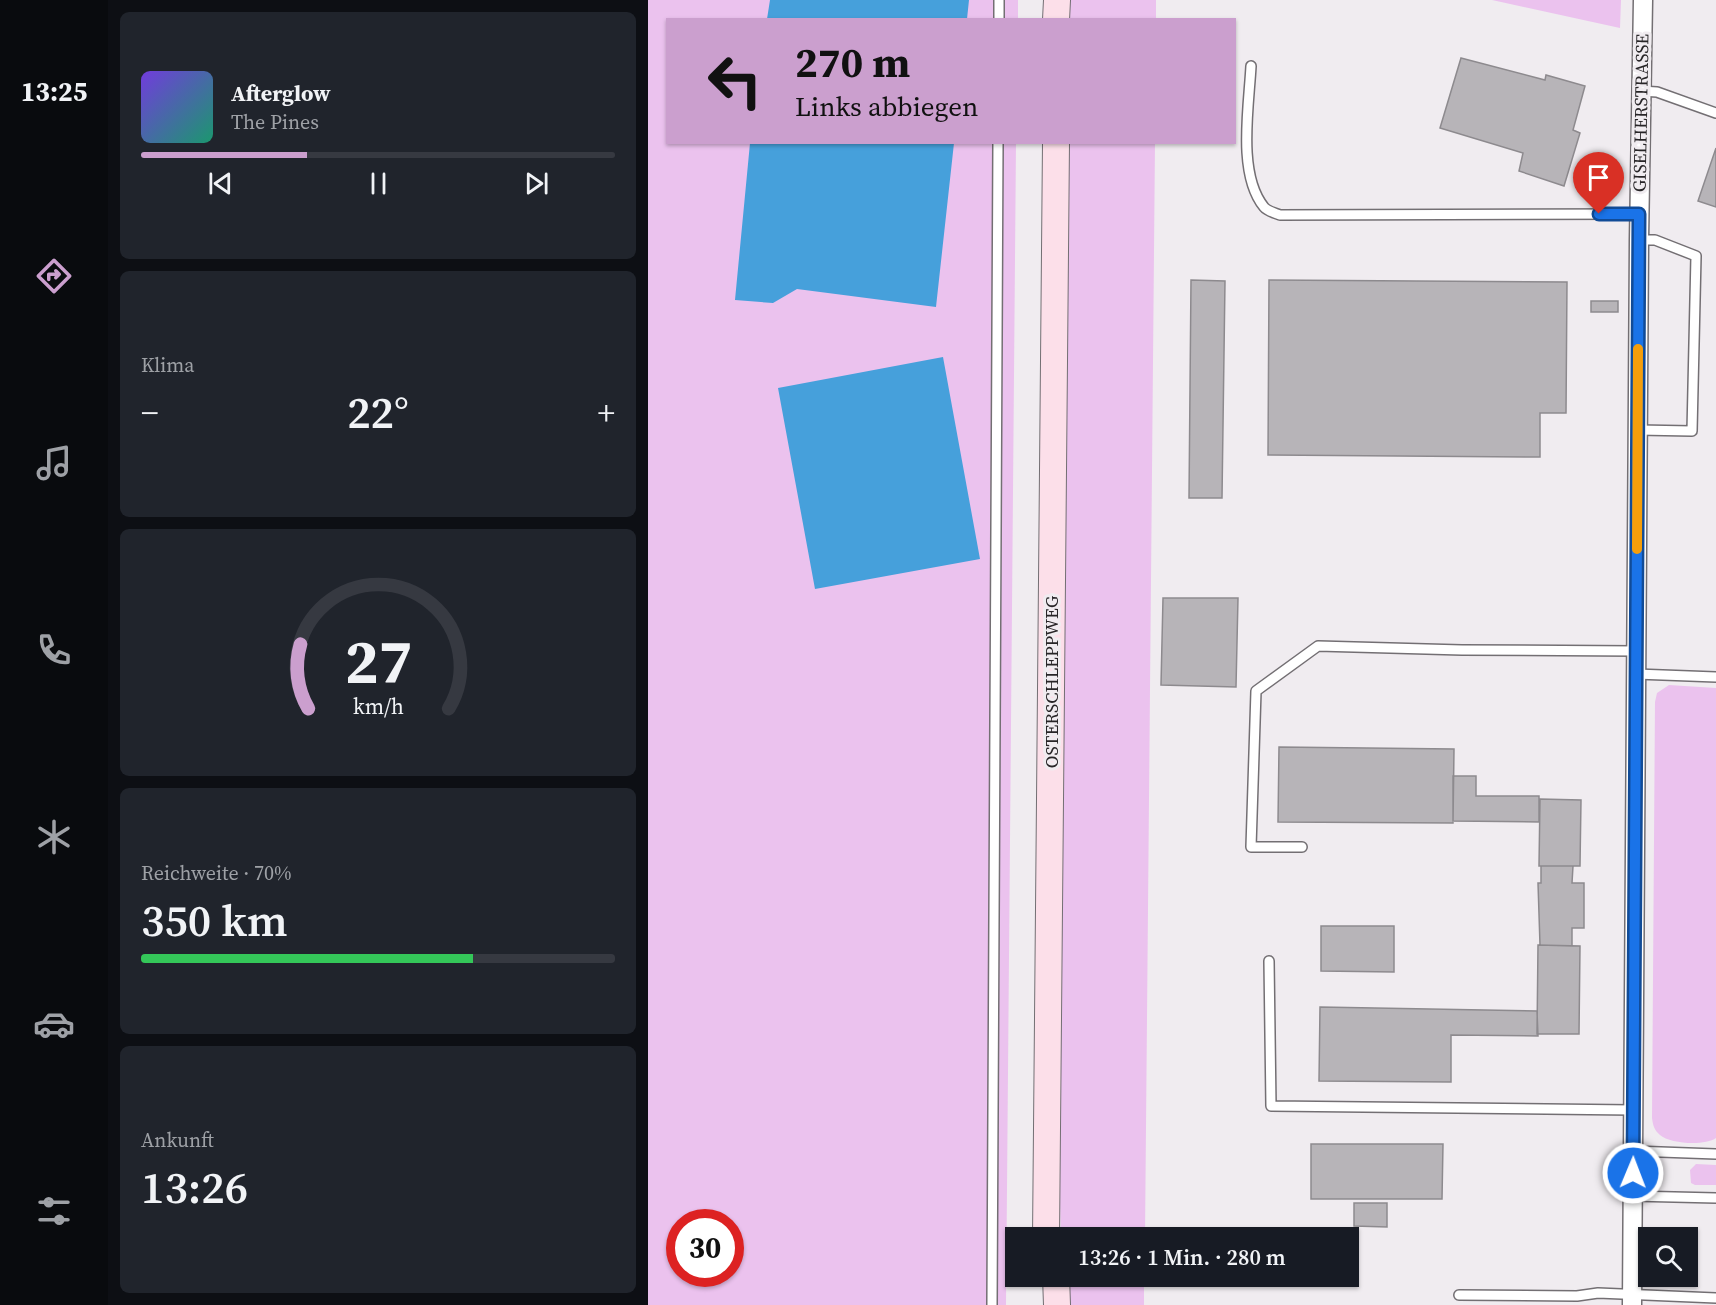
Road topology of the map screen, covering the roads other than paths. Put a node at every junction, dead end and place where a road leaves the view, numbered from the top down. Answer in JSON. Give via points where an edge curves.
{"nodes":[{"id":1,"x":999,"y":0,"type":"edge"},
{"id":2,"x":1057,"y":0,"type":"edge"},
{"id":3,"x":1643,"y":0,"type":"edge"},
{"id":4,"x":999,"y":18,"type":"edge"},
{"id":5,"x":1056,"y":18,"type":"edge"},
{"id":6,"x":1251,"y":66,"type":"dead end"},
{"id":7,"x":1641,"y":91,"type":"junction"},
{"id":8,"x":1716,"y":113,"type":"edge"},
{"id":9,"x":998,"y":144,"type":"edge"},
{"id":10,"x":1056,"y":144,"type":"edge"},
{"id":11,"x":1639,"y":214,"type":"junction"},
{"id":12,"x":1639,"y":240,"type":"junction"},
{"id":13,"x":1638,"y":430,"type":"junction"},
{"id":14,"x":1636,"y":651,"type":"junction"},
{"id":15,"x":1636,"y":674,"type":"junction"},
{"id":16,"x":1716,"y":677,"type":"edge"},
{"id":17,"x":1302,"y":847,"type":"dead end"},
{"id":18,"x":1269,"y":961,"type":"dead end"},
{"id":19,"x":1633,"y":1110,"type":"junction"},
{"id":20,"x":1633,"y":1151,"type":"junction"},
{"id":21,"x":1716,"y":1154,"type":"edge"},
{"id":22,"x":1632,"y":1196,"type":"junction"},
{"id":23,"x":1716,"y":1198,"type":"edge"},
{"id":24,"x":1048,"y":1227,"type":"edge"},
{"id":25,"x":1042,"y":1287,"type":"edge"},
{"id":26,"x":1057,"y":1287,"type":"edge"},
{"id":27,"x":1459,"y":1295,"type":"dead end"},
{"id":28,"x":1716,"y":1298,"type":"edge"},
{"id":29,"x":1632,"y":1299,"type":"edge"},
{"id":30,"x":992,"y":1305,"type":"edge"},
{"id":31,"x":1041,"y":1305,"type":"edge"},
{"id":32,"x":1058,"y":1305,"type":"edge"}],
"edges":[{"from":1,"to":4,"type":"lane"},
{"from":2,"to":5,"type":"street"},
{"from":3,"to":7,"type":"street","name":"GISELHERSTRASSE"},
{"from":6,"to":11,"type":"lane","via":[[1246,148],[1253,186],[1265,208],[1280,215]]},
{"from":7,"to":8,"type":"lane","via":[[1657,92]]},
{"from":7,"to":11,"type":"street","name":"GISELHERSTRASSE"},
{"from":9,"to":30,"type":"lane"},
{"from":10,"to":24,"type":"street","name":"OSTERSCHLEPPWEG"},
{"from":11,"to":12,"type":"street","name":"GISELHERSTRASSE"},
{"from":12,"to":13,"type":"street","name":"GISELHERSTRASSE"},
{"from":12,"to":13,"type":"lane","via":[[1655,240],[1696,256],[1692,431]]},
{"from":13,"to":14,"type":"street","name":"GISELHERSTRASSE"},
{"from":14,"to":15,"type":"street","name":"GISELHERSTRASSE"},
{"from":14,"to":17,"type":"lane","via":[[1318,646],[1256,691],[1251,847]]},
{"from":15,"to":16,"type":"lane"},
{"from":15,"to":19,"type":"street","name":"GISELHERSTRASSE"},
{"from":18,"to":19,"type":"lane","via":[[1271,1106]]},
{"from":19,"to":20,"type":"street","name":"GISELHERSTRASSE"},
{"from":20,"to":21,"type":"lane"},
{"from":20,"to":22,"type":"street","name":"GISELHERSTRASSE"},
{"from":22,"to":23,"type":"lane"},
{"from":22,"to":29,"type":"street","name":"GISELHERSTRASSE"},
{"from":25,"to":31,"type":"street"},
{"from":26,"to":32,"type":"street"},
{"from":27,"to":29,"type":"lane"},
{"from":28,"to":29,"type":"lane"}]}
